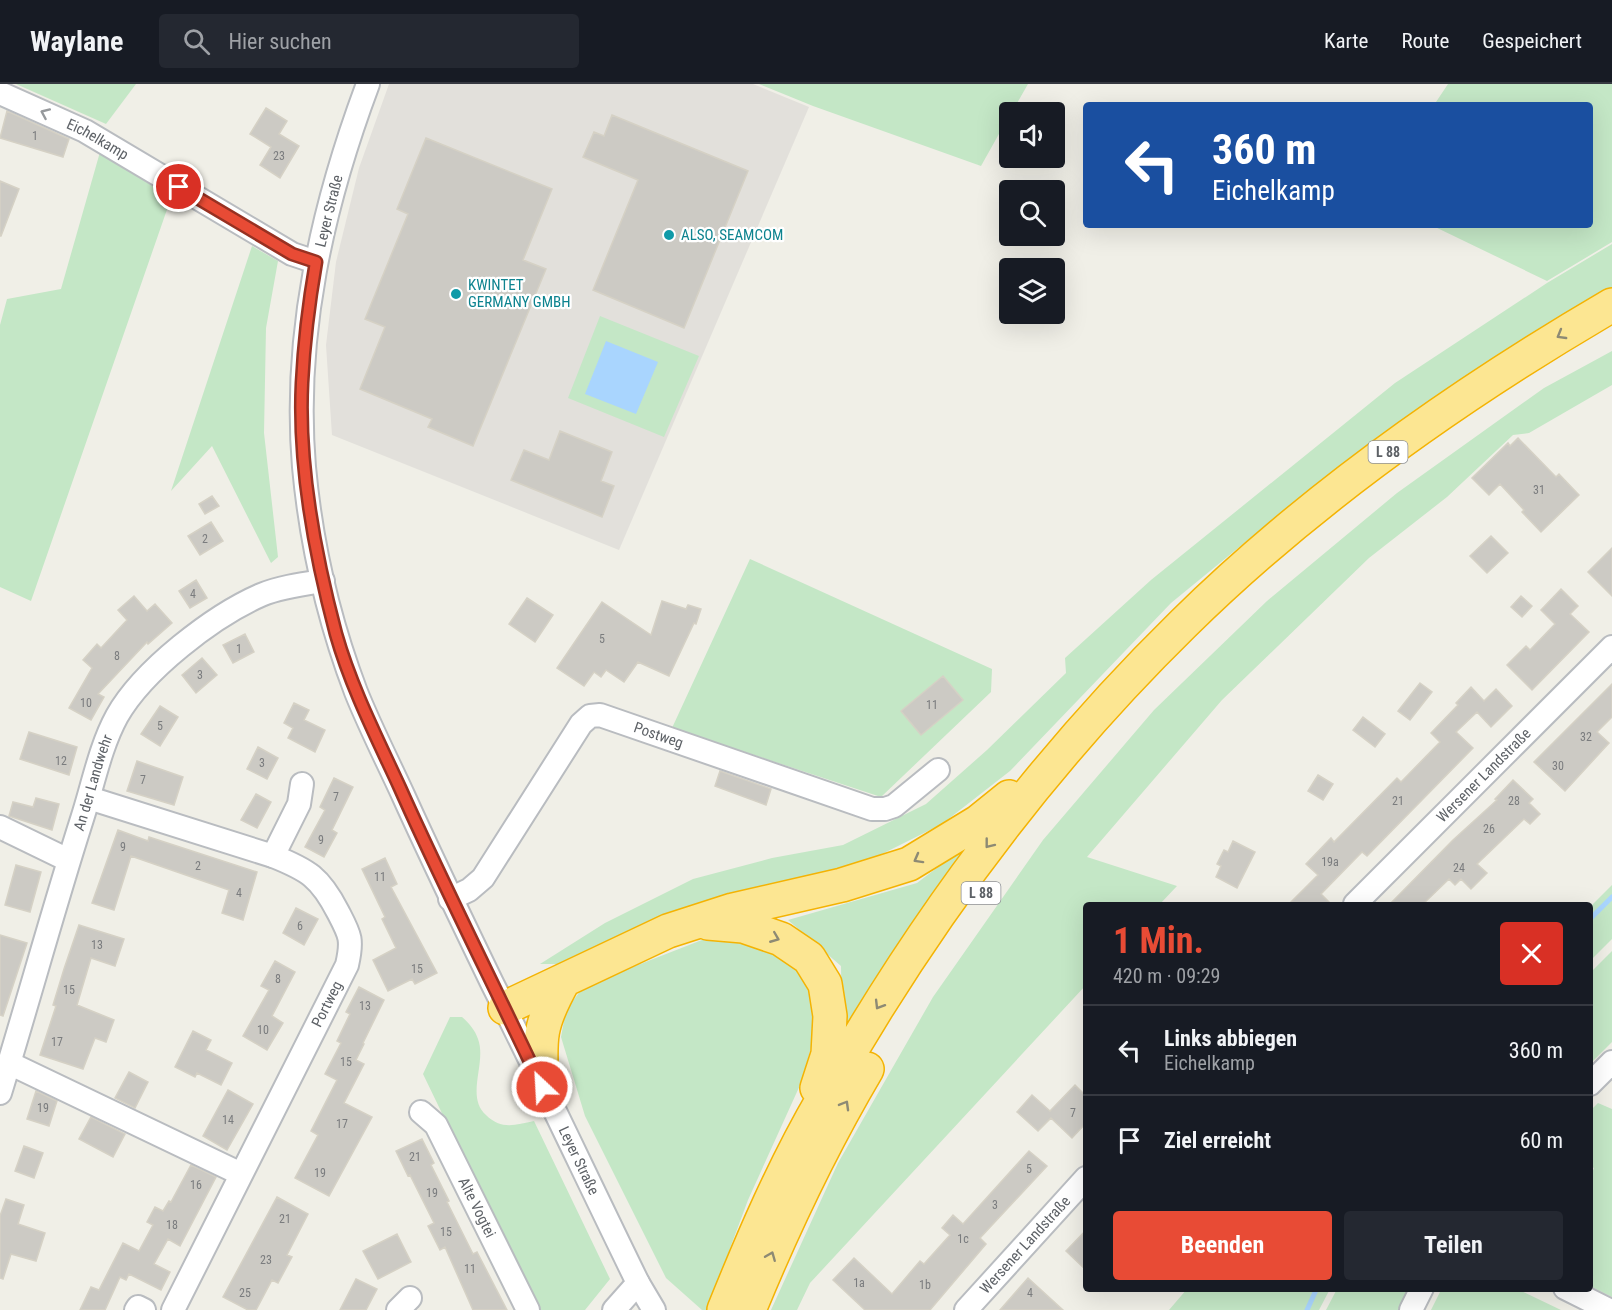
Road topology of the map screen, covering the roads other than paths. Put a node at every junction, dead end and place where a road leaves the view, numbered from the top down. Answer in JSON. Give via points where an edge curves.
{"nodes":[{"id":1,"x":368,"y":84,"type":"edge"},
{"id":2,"x":0,"y":93,"type":"edge"},
{"id":3,"x":316,"y":262,"type":"junction"},
{"id":4,"x":1612,"y":305,"type":"edge"},
{"id":5,"x":1612,"y":332,"type":"edge"},
{"id":6,"x":323,"y":581,"type":"junction"},
{"id":7,"x":1612,"y":646,"type":"edge"},
{"id":8,"x":1065,"y":749,"type":"junction"},
{"id":9,"x":938,"y":770,"type":"dead end"},
{"id":10,"x":302,"y":784,"type":"dead end"},
{"id":11,"x":89,"y":798,"type":"junction"},
{"id":12,"x":0,"y":827,"type":"edge"},
{"id":13,"x":273,"y":856,"type":"junction"},
{"id":14,"x":69,"y":860,"type":"junction"},
{"id":15,"x":450,"y":899,"type":"junction"},
{"id":16,"x":1357,"y":902,"type":"edge"},
{"id":17,"x":698,"y":922,"type":"junction"},
{"id":18,"x":564,"y":980,"type":"junction"},
{"id":19,"x":505,"y":1008,"type":"junction"},
{"id":20,"x":1612,"y":1062,"type":"edge"},
{"id":21,"x":9,"y":1063,"type":"junction"},
{"id":22,"x":1599,"y":1083,"type":"edge"},
{"id":23,"x":542,"y":1087,"type":"junction"},
{"id":24,"x":0,"y":1093,"type":"edge"},
{"id":25,"x":421,"y":1112,"type":"dead end"},
{"id":26,"x":799,"y":1144,"type":"junction"},
{"id":27,"x":241,"y":1174,"type":"junction"},
{"id":28,"x":1083,"y":1181,"type":"edge"},
{"id":29,"x":638,"y":1283,"type":"junction"},
{"id":30,"x":1420,"y":1292,"type":"edge"},
{"id":31,"x":1573,"y":1292,"type":"edge"},
{"id":32,"x":136,"y":1310,"type":"edge"},
{"id":33,"x":144,"y":1310,"type":"edge"},
{"id":34,"x":173,"y":1310,"type":"edge"},
{"id":35,"x":528,"y":1310,"type":"edge"},
{"id":36,"x":614,"y":1310,"type":"edge"},
{"id":37,"x":654,"y":1310,"type":"edge"},
{"id":38,"x":724,"y":1310,"type":"edge"},
{"id":39,"x":749,"y":1310,"type":"edge"},
{"id":40,"x":966,"y":1310,"type":"edge"},
{"id":41,"x":1411,"y":1310,"type":"edge"},
{"id":42,"x":1609,"y":1310,"type":"edge"}],
"edges":[{"from":1,"to":3,"type":"street","name":"Leyer Straße","via":[[341,164]]},
{"from":3,"to":2,"type":"street","name":"Eichelkamp","one_way":true,"via":[[292,254],[86,131]]},
{"from":3,"to":6,"type":"street","name":"Leyer Straße","via":[[302,385],[304,467]]},
{"from":4,"to":8,"type":"highway","number":"L 88","one_way":true,"via":[[1437,416],[1314,508],[1183,624]]},
{"from":39,"to":5,"type":"highway","number":"L 88","one_way":true,"via":[[781,1231],[838,1117],[912,992],[999,866],[1076,769],[1181,656],[1323,525],[1451,432],[1548,368]]},
{"from":6,"to":11,"type":"street","name":"An der Landwehr","via":[[262,595],[203,629],[153,670],[117,716]]},
{"from":6,"to":15,"type":"street","name":"Leyer Straße","via":[[357,693]]},
{"from":7,"to":16,"type":"street","name":"Wersener Landstraße"},
{"from":8,"to":17,"type":"highway","one_way":true,"via":[[978,822],[909,864]]},
{"from":8,"to":26,"type":"highway","number":"L 88","one_way":true,"via":[[983,851],[893,982]]},
{"from":9,"to":15,"type":"street","name":"Postweg","via":[[894,806],[872,809],[600,715],[590,716],[581,724],[483,878]]},
{"from":10,"to":13,"type":"street","via":[[299,804]]},
{"from":11,"to":13,"type":"street","name":"Portweg"},
{"from":11,"to":14,"type":"street","name":"An der Landwehr"},
{"from":12,"to":14,"type":"street"},
{"from":13,"to":27,"type":"street","name":"Portweg","via":[[298,866],[327,890],[351,945],[346,964]]},
{"from":14,"to":21,"type":"street","name":"An der Landwehr"},
{"from":15,"to":19,"type":"street","name":"Leyer Straße"},
{"from":17,"to":18,"type":"highway","via":[[668,931]]},
{"from":17,"to":26,"type":"highway","one_way":true,"via":[[743,926],[781,939],[809,958],[825,984],[830,1016],[828,1054]]},
{"from":18,"to":19,"type":"highway"},
{"from":18,"to":23,"type":"highway","via":[[542,1026]]},
{"from":19,"to":23,"type":"street","name":"Leyer Straße"},
{"from":20,"to":22,"type":"street"},
{"from":21,"to":24,"type":"street","name":"An der Landwehr"},
{"from":21,"to":27,"type":"street"},
{"from":23,"to":29,"type":"street","name":"Leyer Straße"},
{"from":25,"to":35,"type":"street","name":"Alte Vogtei","via":[[436,1125]]},
{"from":26,"to":38,"type":"highway","number":"L 88","via":[[753,1237]]},
{"from":27,"to":34,"type":"street","name":"Portweg"},
{"from":28,"to":40,"type":"street","name":"Wersener Landstraße"},
{"from":29,"to":36,"type":"street"},
{"from":29,"to":37,"type":"street","name":"Leyer Straße"},
{"from":30,"to":41,"type":"street"},
{"from":31,"to":42,"type":"street"},
{"from":32,"to":33,"type":"street"}]}
